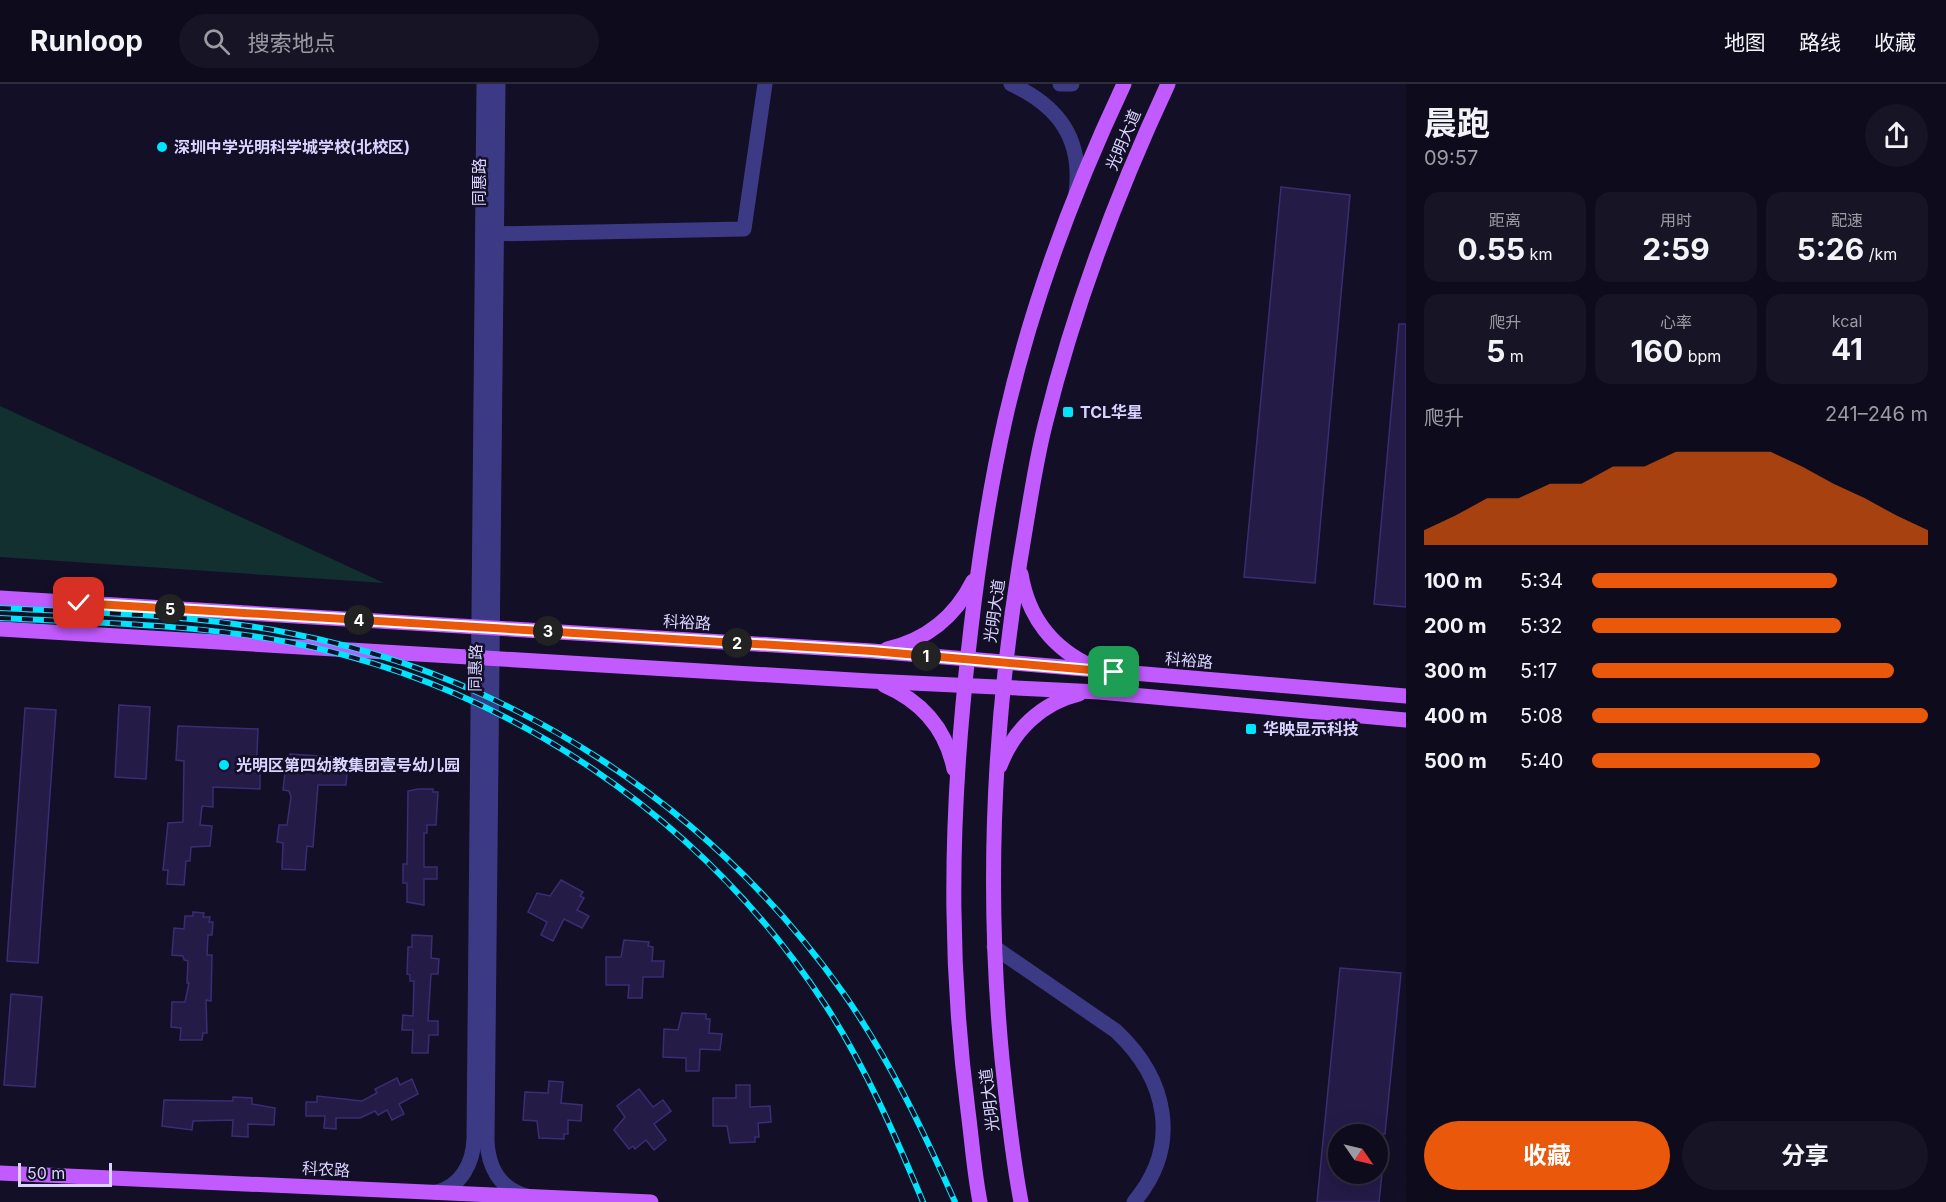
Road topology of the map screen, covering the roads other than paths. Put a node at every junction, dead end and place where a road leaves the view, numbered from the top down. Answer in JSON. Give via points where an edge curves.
{"nodes":[{"id":1,"x":484,"y":84,"type":"edge"},
{"id":2,"x":498,"y":84,"type":"edge"},
{"id":3,"x":765,"y":84,"type":"edge"},
{"id":4,"x":1011,"y":84,"type":"edge"},
{"id":5,"x":1060,"y":84,"type":"edge"},
{"id":6,"x":1072,"y":84,"type":"edge"},
{"id":7,"x":1124,"y":84,"type":"edge"},
{"id":8,"x":1168,"y":84,"type":"edge"},
{"id":9,"x":1074,"y":204,"type":"junction"},
{"id":10,"x":490,"y":234,"type":"junction"},
{"id":11,"x":981,"y":555,"type":"junction"},
{"id":12,"x":1021,"y":559,"type":"junction"},
{"id":13,"x":0,"y":598,"type":"edge"},
{"id":14,"x":486,"y":628,"type":"junction"},
{"id":15,"x":0,"y":629,"type":"edge"},
{"id":16,"x":872,"y":651,"type":"junction"},
{"id":17,"x":486,"y":658,"type":"junction"},
{"id":18,"x":968,"y":659,"type":"junction"},
{"id":19,"x":1005,"y":662,"type":"junction"},
{"id":20,"x":1105,"y":671,"type":"junction"},
{"id":21,"x":870,"y":681,"type":"junction"},
{"id":22,"x":965,"y":686,"type":"junction"},
{"id":23,"x":1002,"y":687,"type":"junction"},
{"id":24,"x":1099,"y":692,"type":"junction"},
{"id":25,"x":1406,"y":696,"type":"edge"},
{"id":26,"x":1406,"y":720,"type":"edge"},
{"id":27,"x":955,"y":788,"type":"junction"},
{"id":28,"x":995,"y":790,"type":"junction"},
{"id":29,"x":994,"y":947,"type":"junction"},
{"id":30,"x":0,"y":1173,"type":"edge"},
{"id":31,"x":436,"y":1192,"type":"junction"},
{"id":32,"x":527,"y":1196,"type":"junction"},
{"id":33,"x":651,"y":1202,"type":"edge"},
{"id":34,"x":980,"y":1202,"type":"edge"},
{"id":35,"x":1021,"y":1202,"type":"edge"},
{"id":36,"x":1134,"y":1202,"type":"edge"}],
"edges":[{"from":1,"to":10,"type":"street","name":"同惠路"},
{"from":2,"to":10,"type":"street","name":"同惠路"},
{"from":3,"to":10,"type":"street","via":[[744,229]]},
{"from":4,"to":9,"type":"street","via":[[1049,106],[1067,132],[1076,167]]},
{"from":5,"to":6,"type":"street"},
{"from":7,"to":9,"type":"main road","name":"光明大道"},
{"from":8,"to":12,"type":"main road","name":"光明大道","via":[[1133,161],[1070,335],[1044,427]]},
{"from":9,"to":11,"type":"main road","name":"光明大道","via":[[1032,323],[1005,418]]},
{"from":10,"to":14,"type":"street","name":"同惠路"},
{"from":11,"to":16,"type":"main road","via":[[969,588],[948,617],[913,641]]},
{"from":11,"to":18,"type":"main road","name":"光明大道"},
{"from":12,"to":19,"type":"main road","name":"光明大道"},
{"from":12,"to":20,"type":"main road","via":[[1023,588],[1041,626],[1069,654]]},
{"from":13,"to":14,"type":"main road","name":"科裕路"},
{"from":14,"to":16,"type":"main road","name":"科裕路"},
{"from":14,"to":17,"type":"street","name":"同惠路"},
{"from":15,"to":17,"type":"main road"},
{"from":16,"to":18,"type":"main road","name":"科裕路"},
{"from":17,"to":21,"type":"main road"},
{"from":17,"to":31,"type":"street","name":"同惠路","via":[[474,1148],[458,1180],[448,1189]]},
{"from":17,"to":32,"type":"street","name":"同惠路","via":[[488,1152],[500,1180],[514,1192]]},
{"from":18,"to":19,"type":"main road","name":"科裕路"},
{"from":18,"to":22,"type":"main road","name":"光明大道"},
{"from":19,"to":20,"type":"main road","name":"科裕路"},
{"from":19,"to":23,"type":"main road","name":"光明大道"},
{"from":20,"to":25,"type":"main road","name":"科裕路"},
{"from":21,"to":22,"type":"main road"},
{"from":21,"to":27,"type":"main road","via":[[907,697],[927,714],[948,748]]},
{"from":22,"to":23,"type":"main road"},
{"from":22,"to":27,"type":"main road","name":"光明大道"},
{"from":23,"to":24,"type":"main road"},
{"from":23,"to":28,"type":"main road","name":"光明大道"},
{"from":24,"to":26,"type":"main road"},
{"from":24,"to":28,"type":"main road","via":[[1062,699],[1029,720],[1006,752]]},
{"from":27,"to":34,"type":"main road","name":"光明大道","via":[[952,887],[956,993]]},
{"from":28,"to":29,"type":"main road","name":"光明大道"},
{"from":29,"to":35,"type":"main road","name":"光明大道","via":[[1005,1090]]},
{"from":29,"to":36,"type":"street","via":[[1116,1031],[1150,1073],[1164,1125],[1149,1182]]},
{"from":30,"to":31,"type":"main road","name":"科农路"},
{"from":31,"to":32,"type":"main road","name":"科农路"},
{"from":32,"to":33,"type":"main road","name":"科农路"}]}
